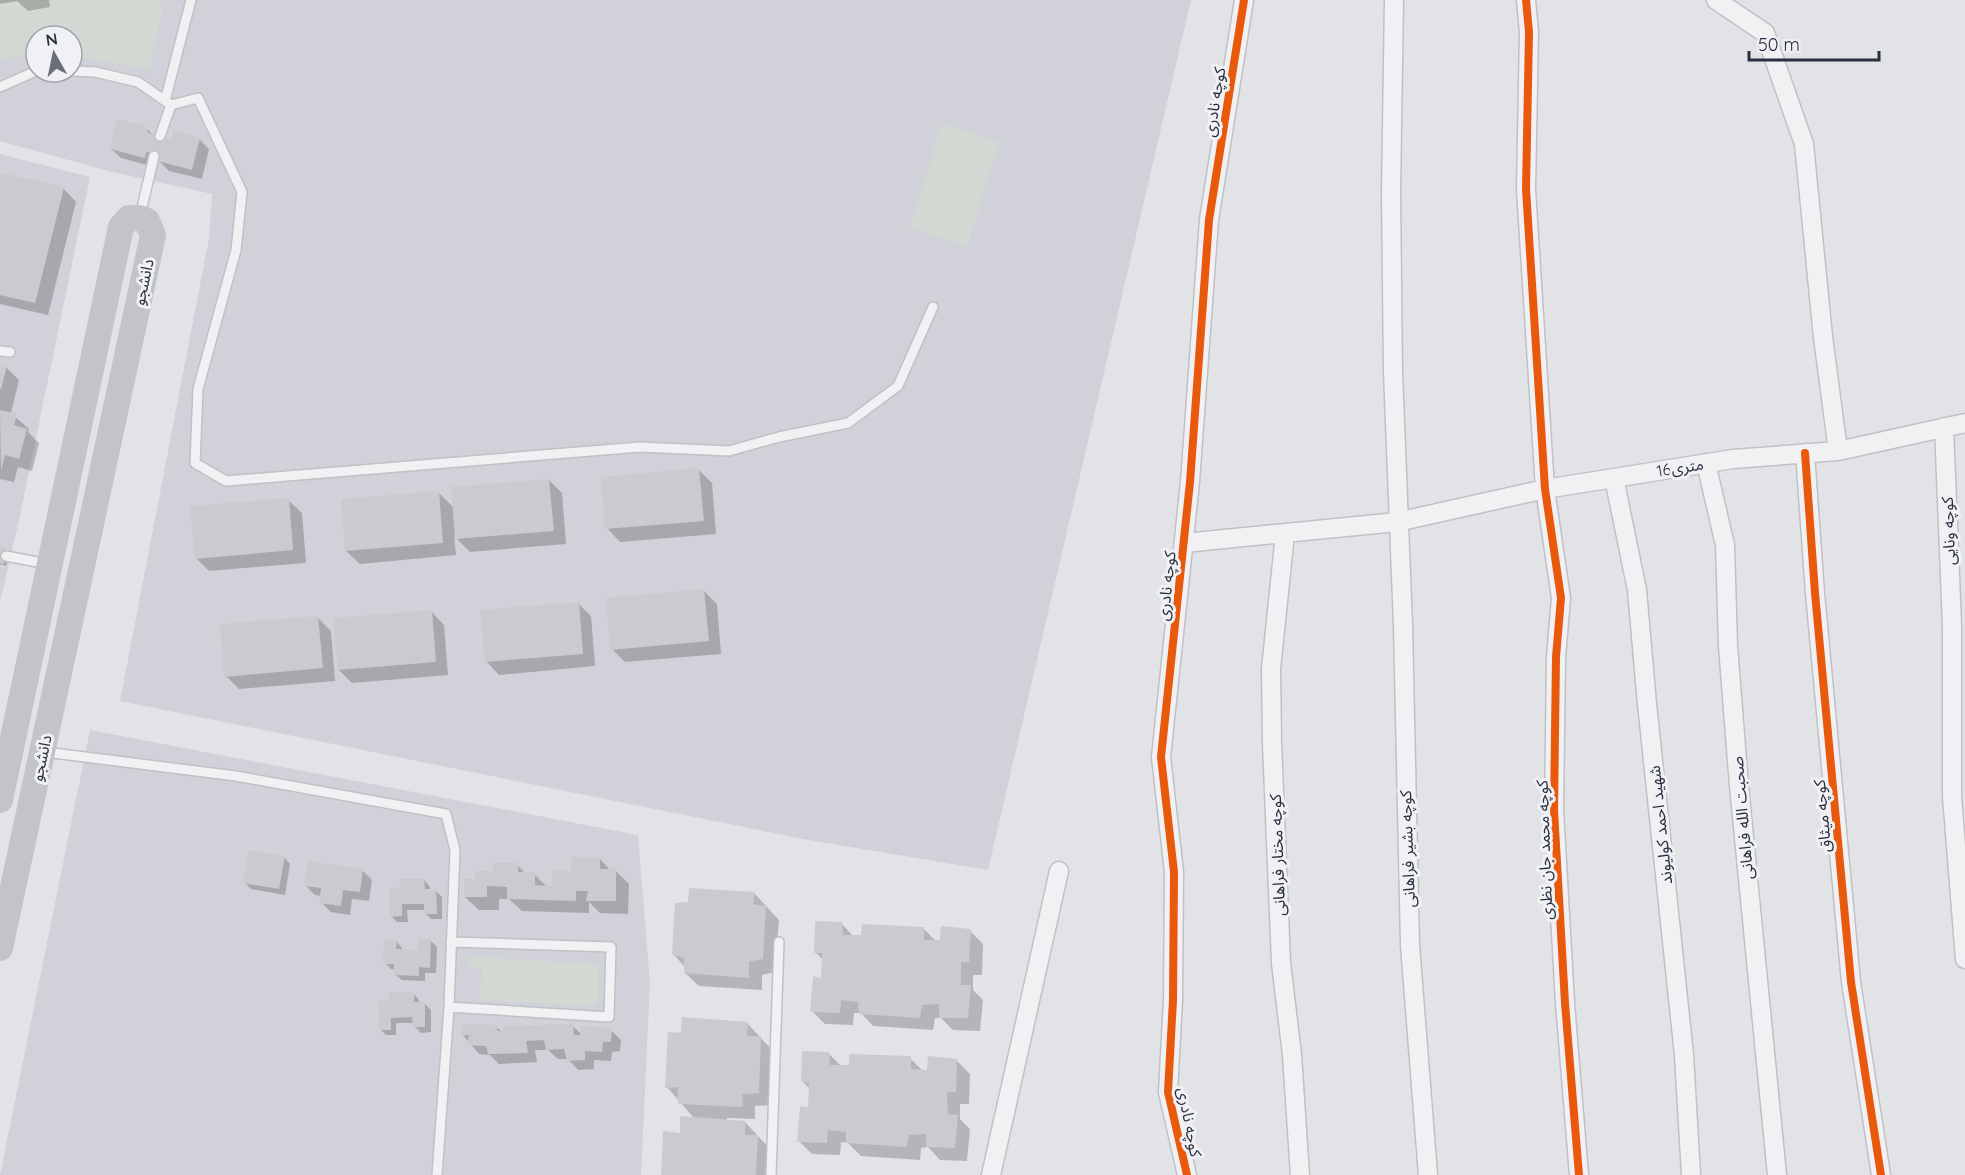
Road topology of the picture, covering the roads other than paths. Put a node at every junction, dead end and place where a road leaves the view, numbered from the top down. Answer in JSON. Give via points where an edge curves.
{"nodes":[{"id":1,"x":190,"y":0,"type":"edge"},
{"id":2,"x":1244,"y":0,"type":"edge"},
{"id":3,"x":1394,"y":0,"type":"edge"},
{"id":4,"x":1526,"y":0,"type":"edge"},
{"id":5,"x":1716,"y":0,"type":"edge"},
{"id":6,"x":84,"y":72,"type":"edge"},
{"id":7,"x":24,"y":76,"type":"edge"},
{"id":8,"x":0,"y":87,"type":"edge"},
{"id":9,"x":168,"y":103,"type":"junction"},
{"id":10,"x":160,"y":136,"type":"dead end"},
{"id":11,"x":154,"y":156,"type":"dead end"},
{"id":12,"x":139,"y":218,"type":"junction"},
{"id":13,"x":933,"y":307,"type":"dead end"},
{"id":14,"x":1965,"y":423,"type":"edge"},
{"id":15,"x":1944,"y":427,"type":"junction"},
{"id":16,"x":1838,"y":451,"type":"junction"},
{"id":17,"x":1805,"y":453,"type":"junction"},
{"id":18,"x":1706,"y":463,"type":"junction"},
{"id":19,"x":1614,"y":478,"type":"junction"},
{"id":20,"x":1545,"y":489,"type":"junction"},
{"id":21,"x":1397,"y":522,"type":"junction"},
{"id":22,"x":1285,"y":534,"type":"junction"},
{"id":23,"x":1184,"y":543,"type":"junction"},
{"id":24,"x":6,"y":556,"type":"dead end"},
{"id":25,"x":50,"y":565,"type":"junction"},
{"id":26,"x":6,"y":748,"type":"edge"},
{"id":27,"x":42,"y":752,"type":"junction"},
{"id":28,"x":0,"y":800,"type":"edge"},
{"id":29,"x":1059,"y":872,"type":"dead end"},
{"id":30,"x":451,"y":942,"type":"junction"},
{"id":31,"x":779,"y":942,"type":"dead end"},
{"id":32,"x":0,"y":948,"type":"edge"},
{"id":33,"x":1965,"y":959,"type":"edge"},
{"id":34,"x":449,"y":1007,"type":"junction"},
{"id":35,"x":437,"y":1175,"type":"edge"},
{"id":36,"x":771,"y":1175,"type":"edge"},
{"id":37,"x":991,"y":1175,"type":"edge"},
{"id":38,"x":1187,"y":1175,"type":"edge"},
{"id":39,"x":1300,"y":1175,"type":"edge"},
{"id":40,"x":1428,"y":1175,"type":"edge"},
{"id":41,"x":1579,"y":1175,"type":"edge"},
{"id":42,"x":1691,"y":1175,"type":"edge"},
{"id":43,"x":1777,"y":1175,"type":"edge"},
{"id":44,"x":1881,"y":1175,"type":"edge"}],
"edges":[{"from":1,"to":9,"type":"lane"},
{"from":2,"to":23,"type":"street","name":"کوچه نادری","via":[[1209,220]]},
{"from":3,"to":21,"type":"street","name":"کوچه بشیر فراهانی","via":[[1391,192]]},
{"from":4,"to":20,"type":"street","name":"کوچه محمد جان نظری","via":[[1526,189]]},
{"from":5,"to":16,"type":"street","via":[[1766,33],[1804,144]]},
{"from":6,"to":9,"type":"lane","via":[[138,82]]},
{"from":7,"to":8,"type":"lane"},
{"from":9,"to":10,"type":"lane"},
{"from":9,"to":13,"type":"lane","via":[[198,98],[242,192],[236,250],[198,388],[195,463],[226,481],[640,447],[729,451],[848,423],[898,386]]},
{"from":11,"to":12,"type":"lane"},
{"from":12,"to":25,"type":"main road","name":"دانشجو","via":[[129,218],[121,227]]},
{"from":12,"to":27,"type":"main road","name":"دانشجو","via":[[147,221],[153,234]]},
{"from":14,"to":15,"type":"street","name":"16متری"},
{"from":15,"to":16,"type":"street","name":"16متری"},
{"from":15,"to":33,"type":"street","name":"کوچه ونایی","via":[[1952,625],[1952,796]]},
{"from":16,"to":17,"type":"street","name":"16متری"},
{"from":17,"to":18,"type":"street","name":"16متری"},
{"from":17,"to":44,"type":"street","name":"کوچه میثاق","via":[[1851,982]]},
{"from":18,"to":19,"type":"street","name":"16متری"},
{"from":18,"to":43,"type":"street","name":"صحبت الله فراهانی","via":[[1725,545],[1739,786]]},
{"from":19,"to":20,"type":"street","name":"16متری"},
{"from":19,"to":42,"type":"street","name":"شهید احمد کولیوند","via":[[1637,590],[1684,1055]]},
{"from":20,"to":21,"type":"street","name":"16متری"},
{"from":20,"to":41,"type":"street","name":"کوچه محمد جان نظری","via":[[1561,598],[1556,657],[1554,810]]},
{"from":21,"to":22,"type":"street","name":"16متری"},
{"from":21,"to":40,"type":"street","name":"کوچه بشیر فراهانی","via":[[1410,945]]},
{"from":22,"to":23,"type":"street","name":"16متری"},
{"from":22,"to":39,"type":"street","name":"کوچه مختار فراهانی","via":[[1271,669],[1272,743],[1281,963]]},
{"from":23,"to":38,"type":"street","name":"کوچه نادری","via":[[1161,757],[1174,872],[1168,1092]]},
{"from":24,"to":25,"type":"lane"},
{"from":25,"to":26,"type":"main road","name":"دانشجو"},
{"from":26,"to":28,"type":"main road","name":"دانشجو"},
{"from":27,"to":30,"type":"lane","via":[[236,776],[446,814],[456,850]]},
{"from":27,"to":32,"type":"main road","name":"دانشجو"},
{"from":29,"to":37,"type":"street"},
{"from":30,"to":34,"type":"lane"},
{"from":30,"to":34,"type":"lane","via":[[611,947],[609,1017]]},
{"from":31,"to":36,"type":"lane"},
{"from":34,"to":35,"type":"lane"}]}
